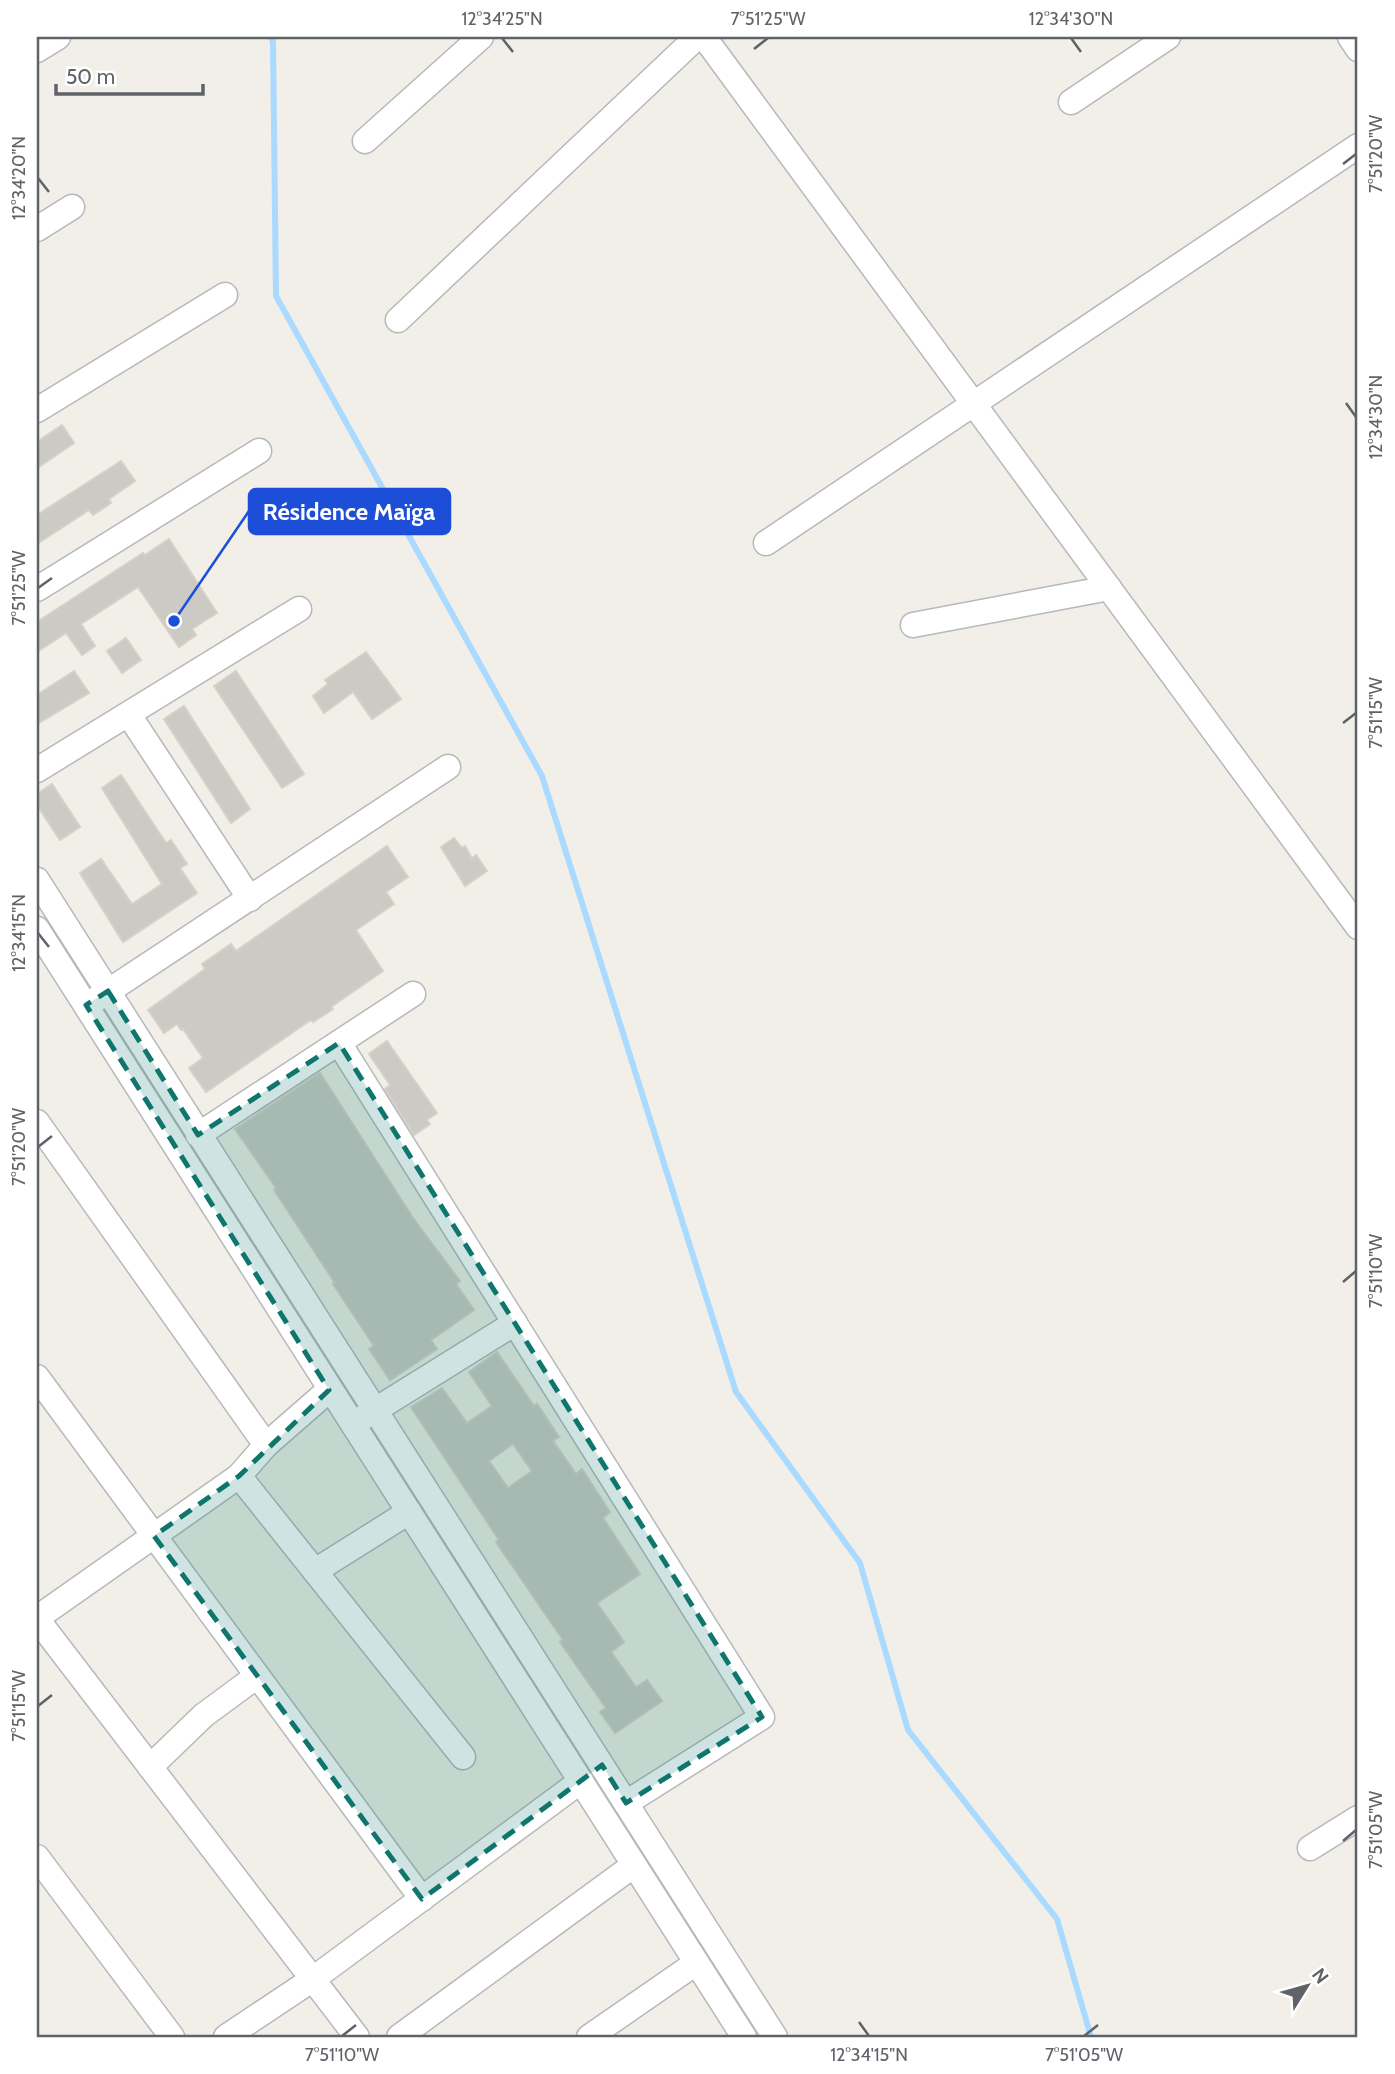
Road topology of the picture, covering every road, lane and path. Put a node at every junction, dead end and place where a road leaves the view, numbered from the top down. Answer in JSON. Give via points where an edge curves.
{"nodes":[{"id":1,"x":481,"y":37,"type":"edge"},
{"id":2,"x":697,"y":37,"type":"edge"},
{"id":3,"x":704,"y":37,"type":"edge"},
{"id":4,"x":1350,"y":37,"type":"edge"},
{"id":5,"x":1164,"y":38,"type":"edge"},
{"id":6,"x":1358,"y":49,"type":"edge"},
{"id":7,"x":1071,"y":102,"type":"dead end"},
{"id":8,"x":365,"y":141,"type":"dead end"},
{"id":9,"x":1358,"y":146,"type":"edge"},
{"id":10,"x":72,"y":207,"type":"dead end"},
{"id":11,"x":37,"y":229,"type":"edge"},
{"id":12,"x":225,"y":295,"type":"dead end"},
{"id":13,"x":398,"y":320,"type":"dead end"},
{"id":14,"x":974,"y":404,"type":"junction"},
{"id":15,"x":37,"y":410,"type":"edge"},
{"id":16,"x":259,"y":451,"type":"dead end"},
{"id":17,"x":766,"y":543,"type":"dead end"},
{"id":18,"x":37,"y":589,"type":"edge"},
{"id":19,"x":1109,"y":589,"type":"junction"},
{"id":20,"x":299,"y":609,"type":"dead end"},
{"id":21,"x":913,"y":625,"type":"dead end"},
{"id":22,"x":128,"y":715,"type":"junction"},
{"id":23,"x":448,"y":767,"type":"dead end"},
{"id":24,"x":37,"y":770,"type":"edge"},
{"id":25,"x":37,"y":880,"type":"edge"},
{"id":26,"x":250,"y":899,"type":"junction"},
{"id":27,"x":1358,"y":927,"type":"edge"},
{"id":28,"x":37,"y":929,"type":"edge"},
{"id":29,"x":108,"y":991,"type":"junction"},
{"id":30,"x":413,"y":994,"type":"dead end"},
{"id":31,"x":86,"y":1005,"type":"junction"},
{"id":32,"x":339,"y":1042,"type":"junction"},
{"id":33,"x":37,"y":1122,"type":"edge"},
{"id":34,"x":198,"y":1135,"type":"junction"},
{"id":35,"x":515,"y":1322,"type":"junction"},
{"id":36,"x":37,"y":1377,"type":"edge"},
{"id":37,"x":330,"y":1390,"type":"junction"},
{"id":38,"x":375,"y":1410,"type":"junction"},
{"id":39,"x":353,"y":1424,"type":"junction"},
{"id":40,"x":266,"y":1445,"type":"junction"},
{"id":41,"x":239,"y":1476,"type":"junction"},
{"id":42,"x":409,"y":1512,"type":"junction"},
{"id":43,"x":153,"y":1536,"type":"junction"},
{"id":44,"x":315,"y":1571,"type":"junction"},
{"id":45,"x":37,"y":1618,"type":"edge"},
{"id":46,"x":257,"y":1676,"type":"junction"},
{"id":47,"x":463,"y":1757,"type":"dead end"},
{"id":48,"x":150,"y":1767,"type":"junction"},
{"id":49,"x":581,"y":1781,"type":"junction"},
{"id":50,"x":626,"y":1803,"type":"junction"},
{"id":51,"x":1358,"y":1818,"type":"edge"},
{"id":52,"x":1310,"y":1848,"type":"dead end"},
{"id":53,"x":37,"y":1857,"type":"edge"},
{"id":54,"x":634,"y":1865,"type":"junction"},
{"id":55,"x":422,"y":1899,"type":"junction"},
{"id":56,"x":696,"y":1962,"type":"junction"},
{"id":57,"x":313,"y":1979,"type":"junction"},
{"id":58,"x":172,"y":2037,"type":"edge"},
{"id":59,"x":226,"y":2037,"type":"edge"},
{"id":60,"x":357,"y":2037,"type":"edge"},
{"id":61,"x":398,"y":2037,"type":"edge"},
{"id":62,"x":589,"y":2037,"type":"edge"},
{"id":63,"x":744,"y":2037,"type":"edge"},
{"id":64,"x":775,"y":2037,"type":"edge"}],
"edges":[{"from":1,"to":8,"type":"street"},
{"from":2,"to":13,"type":"street"},
{"from":3,"to":14,"type":"street"},
{"from":4,"to":6,"type":"street"},
{"from":5,"to":7,"type":"street"},
{"from":9,"to":14,"type":"street"},
{"from":10,"to":11,"type":"street"},
{"from":12,"to":15,"type":"street"},
{"from":14,"to":17,"type":"street"},
{"from":14,"to":19,"type":"street"},
{"from":16,"to":18,"type":"street"},
{"from":19,"to":21,"type":"street"},
{"from":19,"to":27,"type":"street"},
{"from":20,"to":22,"type":"street"},
{"from":22,"to":24,"type":"street"},
{"from":22,"to":26,"type":"street"},
{"from":23,"to":26,"type":"street"},
{"from":25,"to":29,"type":"street"},
{"from":26,"to":29,"type":"street"},
{"from":28,"to":31,"type":"street"},
{"from":29,"to":31,"type":"street"},
{"from":29,"to":34,"type":"street"},
{"from":30,"to":32,"type":"street"},
{"from":31,"to":37,"type":"street"},
{"from":32,"to":34,"type":"street"},
{"from":32,"to":35,"type":"street"},
{"from":33,"to":40,"type":"street"},
{"from":34,"to":38,"type":"street"},
{"from":35,"to":38,"type":"street"},
{"from":35,"to":50,"type":"street","via":[[762,1717]]},
{"from":36,"to":43,"type":"street"},
{"from":37,"to":39,"type":"street"},
{"from":37,"to":40,"type":"street"},
{"from":38,"to":39,"type":"street"},
{"from":38,"to":50,"type":"street"},
{"from":39,"to":42,"type":"street"},
{"from":40,"to":41,"type":"street"},
{"from":41,"to":43,"type":"street"},
{"from":41,"to":44,"type":"street"},
{"from":42,"to":44,"type":"street"},
{"from":42,"to":49,"type":"street"},
{"from":43,"to":45,"type":"street"},
{"from":43,"to":46,"type":"street"},
{"from":44,"to":47,"type":"street"},
{"from":45,"to":48,"type":"street"},
{"from":46,"to":48,"type":"street","via":[[204,1715]]},
{"from":46,"to":55,"type":"street"},
{"from":48,"to":57,"type":"street"},
{"from":49,"to":54,"type":"street"},
{"from":49,"to":55,"type":"street"},
{"from":50,"to":64,"type":"street"},
{"from":51,"to":52,"type":"street"},
{"from":53,"to":58,"type":"street"},
{"from":54,"to":56,"type":"street"},
{"from":54,"to":61,"type":"street"},
{"from":55,"to":57,"type":"street"},
{"from":56,"to":62,"type":"street"},
{"from":56,"to":63,"type":"street"},
{"from":57,"to":59,"type":"street"},
{"from":57,"to":60,"type":"street"}]}
